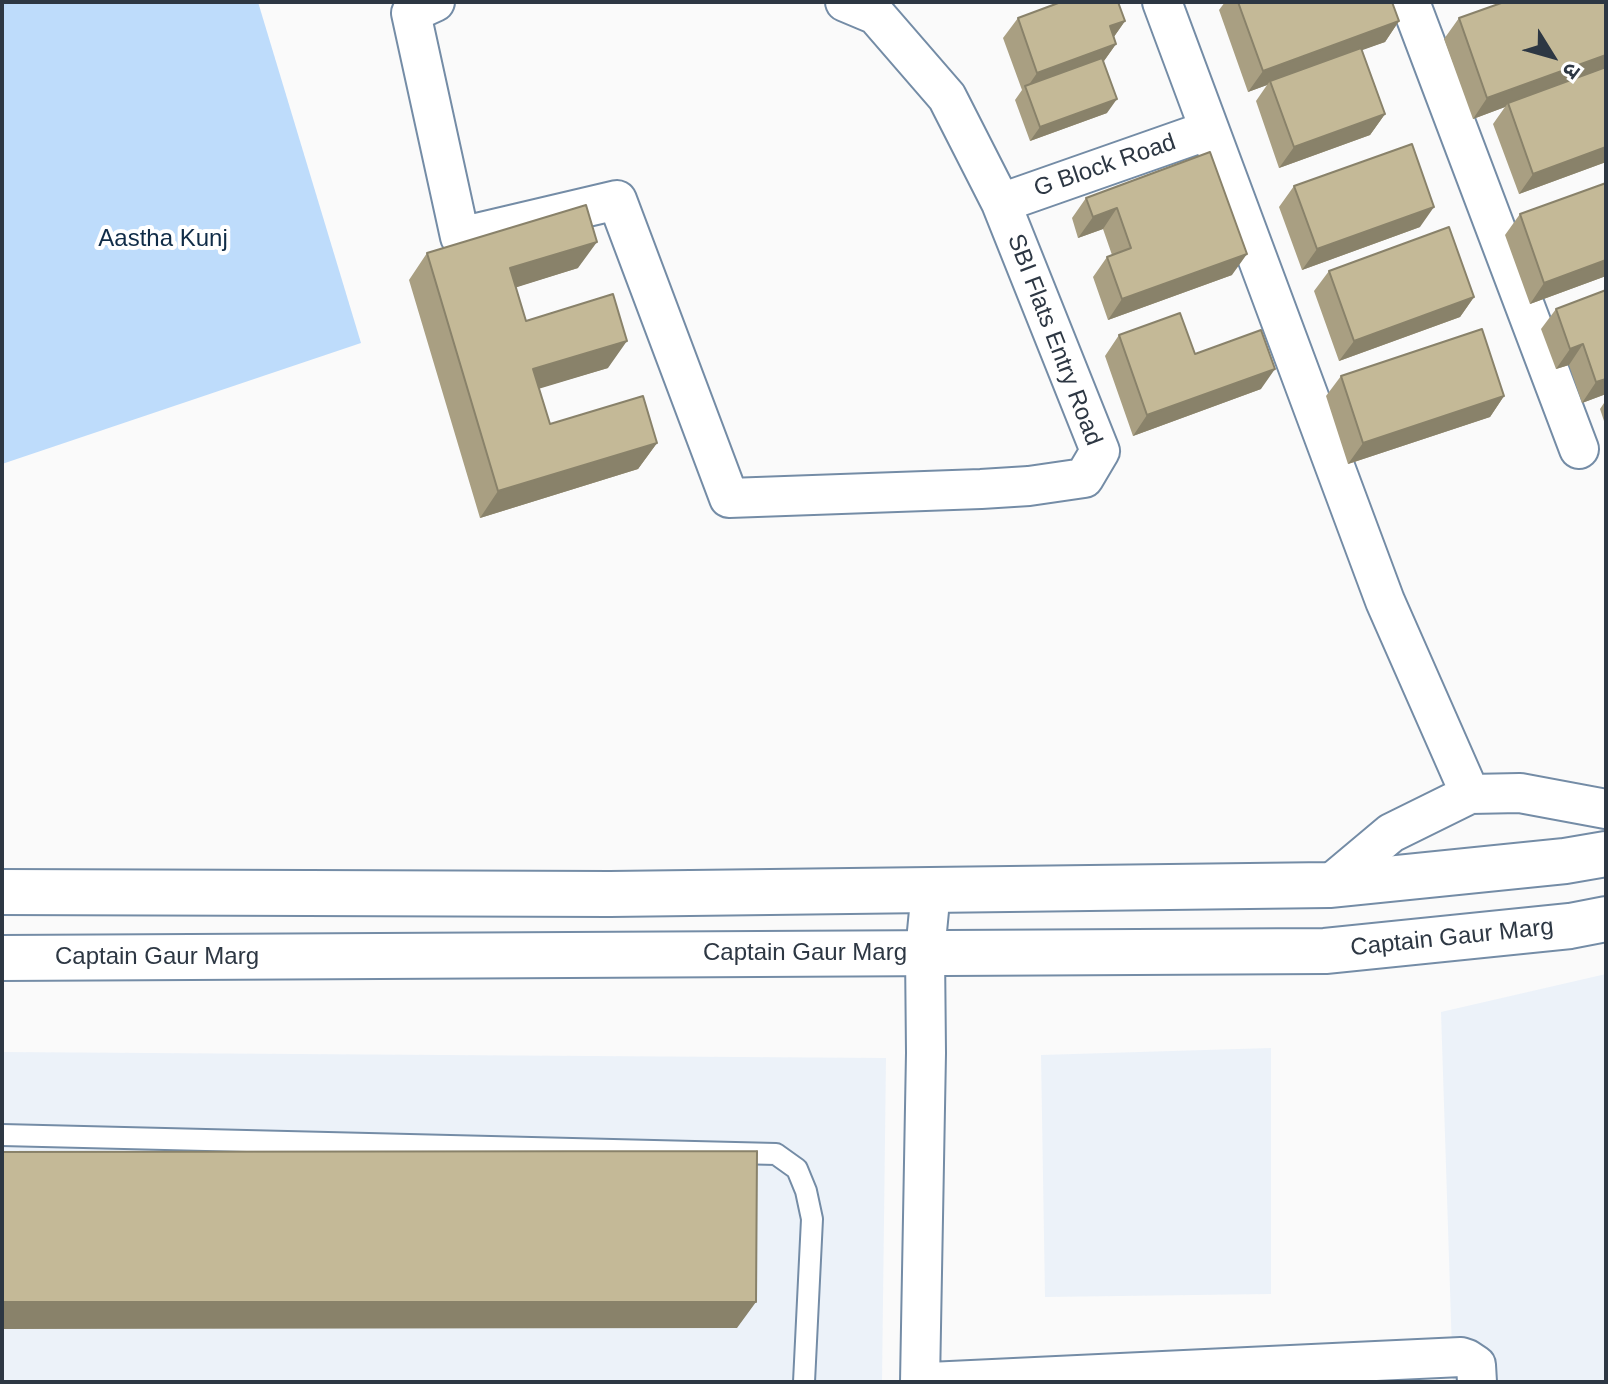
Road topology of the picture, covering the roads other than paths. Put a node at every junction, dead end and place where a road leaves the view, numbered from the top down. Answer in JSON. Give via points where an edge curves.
{"nodes":[{"id":1,"x":435,"y":2,"type":"edge"},
{"id":2,"x":845,"y":2,"type":"edge"},
{"id":3,"x":1162,"y":2,"type":"edge"},
{"id":4,"x":1410,"y":2,"type":"edge"},
{"id":5,"x":1209,"y":130,"type":"junction"},
{"id":6,"x":1001,"y":203,"type":"junction"},
{"id":7,"x":1579,"y":449,"type":"dead end"},
{"id":8,"x":1470,"y":794,"type":"junction"},
{"id":9,"x":1606,"y":809,"type":"edge"},
{"id":10,"x":1606,"y":854,"type":"edge"},
{"id":11,"x":1329,"y":885,"type":"junction"},
{"id":12,"x":931,"y":890,"type":"junction"},
{"id":13,"x":2,"y":892,"type":"edge"},
{"id":14,"x":1606,"y":919,"type":"edge"},
{"id":15,"x":925,"y":952,"type":"junction"},
{"id":16,"x":2,"y":958,"type":"edge"},
{"id":17,"x":2,"y":1135,"type":"edge"},
{"id":18,"x":804,"y":1382,"type":"edge"},
{"id":19,"x":920,"y":1382,"type":"edge"},
{"id":20,"x":929,"y":1382,"type":"edge"},
{"id":21,"x":1477,"y":1382,"type":"edge"}],
"edges":[{"from":1,"to":6,"type":"street","name":"SBI Flats Entry Road","via":[[411,13],[460,237],[617,200],[729,498],[981,489],[1084,478],[1100,451]]},
{"from":2,"to":6,"type":"street","name":"SBI Flats Entry Road","via":[[876,15],[947,97]]},
{"from":3,"to":5,"type":"street"},
{"from":4,"to":7,"type":"street"},
{"from":5,"to":6,"type":"street","name":"G Block Road"},
{"from":5,"to":8,"type":"street","via":[[1395,628]]},
{"from":8,"to":9,"type":"street","via":[[1520,793]]},
{"from":8,"to":11,"type":"street","via":[[1391,833]]},
{"from":10,"to":11,"type":"main road"},
{"from":11,"to":12,"type":"main road"},
{"from":12,"to":13,"type":"main road"},
{"from":12,"to":15,"type":"street"},
{"from":14,"to":15,"type":"main road","name":"Captain Gaur Marg","via":[[1325,951]]},
{"from":15,"to":16,"type":"main road","name":"Captain Gaur Marg"},
{"from":15,"to":19,"type":"street"},
{"from":17,"to":18,"type":"lane","via":[[776,1154],[797,1169],[812,1219]]},
{"from":20,"to":21,"type":"street","via":[[1461,1357],[1476,1365]]}]}
